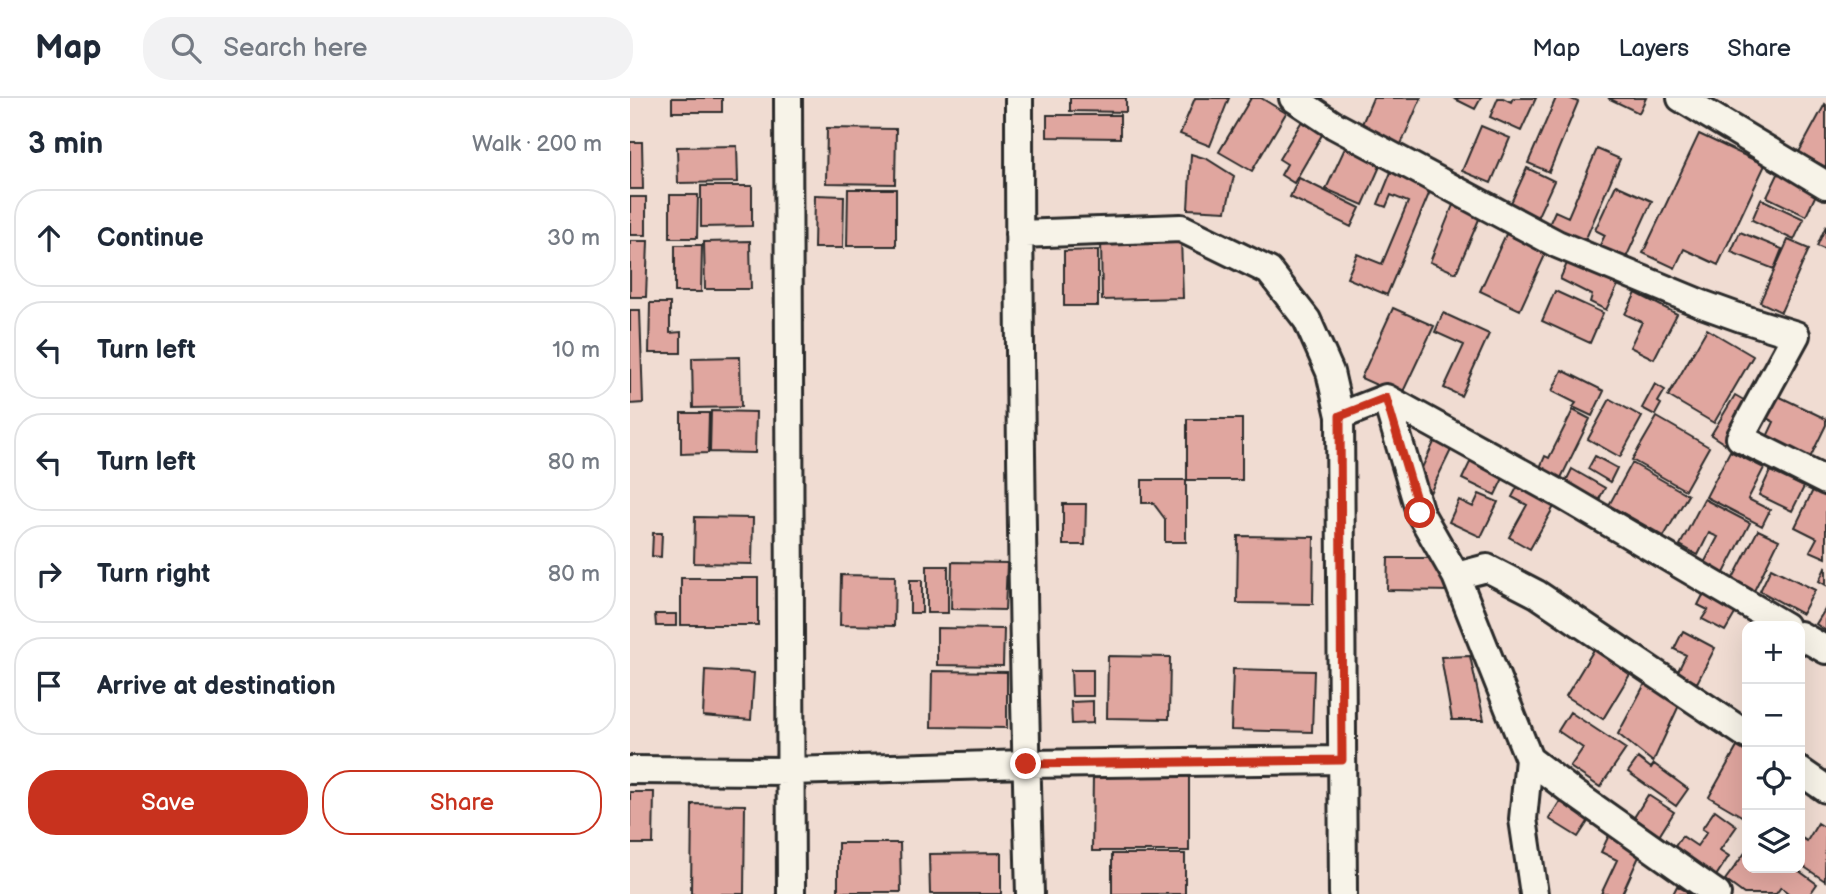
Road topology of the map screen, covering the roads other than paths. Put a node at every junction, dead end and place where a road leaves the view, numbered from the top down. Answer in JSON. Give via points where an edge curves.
{"nodes":[{"id":1,"x":788,"y":98,"type":"edge"},
{"id":2,"x":1019,"y":98,"type":"edge"},
{"id":3,"x":1293,"y":98,"type":"edge"},
{"id":4,"x":1681,"y":98,"type":"edge"},
{"id":5,"x":1826,"y":185,"type":"edge"},
{"id":6,"x":1019,"y":234,"type":"junction"},
{"id":7,"x":1386,"y":398,"type":"junction"},
{"id":8,"x":1340,"y":416,"type":"junction"},
{"id":9,"x":1826,"y":481,"type":"edge"},
{"id":10,"x":1456,"y":576,"type":"junction"},
{"id":11,"x":1776,"y":621,"type":"edge"},
{"id":12,"x":1805,"y":638,"type":"edge"},
{"id":13,"x":1826,"y":650,"type":"edge"},
{"id":14,"x":1742,"y":732,"type":"edge"},
{"id":15,"x":1529,"y":759,"type":"junction"},
{"id":16,"x":1342,"y":760,"type":"junction"},
{"id":17,"x":1026,"y":764,"type":"junction"},
{"id":18,"x":630,"y":770,"type":"edge"},
{"id":19,"x":791,"y":771,"type":"junction"},
{"id":20,"x":1805,"y":774,"type":"edge"},
{"id":21,"x":1826,"y":789,"type":"edge"},
{"id":22,"x":791,"y":894,"type":"edge"},
{"id":23,"x":1030,"y":894,"type":"edge"},
{"id":24,"x":1343,"y":894,"type":"edge"},
{"id":25,"x":1534,"y":894,"type":"edge"},
{"id":26,"x":1717,"y":894,"type":"edge"}],
"edges":[{"from":1,"to":19,"type":"street"},
{"from":2,"to":6,"type":"street"},
{"from":3,"to":9,"type":"street","via":[[1334,125],[1557,244],[1715,309],[1796,335],[1740,438]]},
{"from":4,"to":5,"type":"street"},
{"from":6,"to":8,"type":"street","via":[[1181,228],[1269,271],[1307,320],[1329,372]]},
{"from":6,"to":17,"type":"street"},
{"from":7,"to":8,"type":"street"},
{"from":7,"to":10,"type":"street","via":[[1420,513]]},
{"from":7,"to":11,"type":"street"},
{"from":8,"to":16,"type":"street"},
{"from":10,"to":14,"type":"street","via":[[1487,568],[1537,594]]},
{"from":10,"to":15,"type":"street"},
{"from":12,"to":13,"type":"street"},
{"from":15,"to":25,"type":"street","via":[[1522,819]]},
{"from":15,"to":26,"type":"street"},
{"from":16,"to":17,"type":"street"},
{"from":16,"to":24,"type":"street"},
{"from":17,"to":19,"type":"street"},
{"from":17,"to":23,"type":"street"},
{"from":18,"to":19,"type":"street"},
{"from":19,"to":22,"type":"street"},
{"from":20,"to":21,"type":"street"}]}
